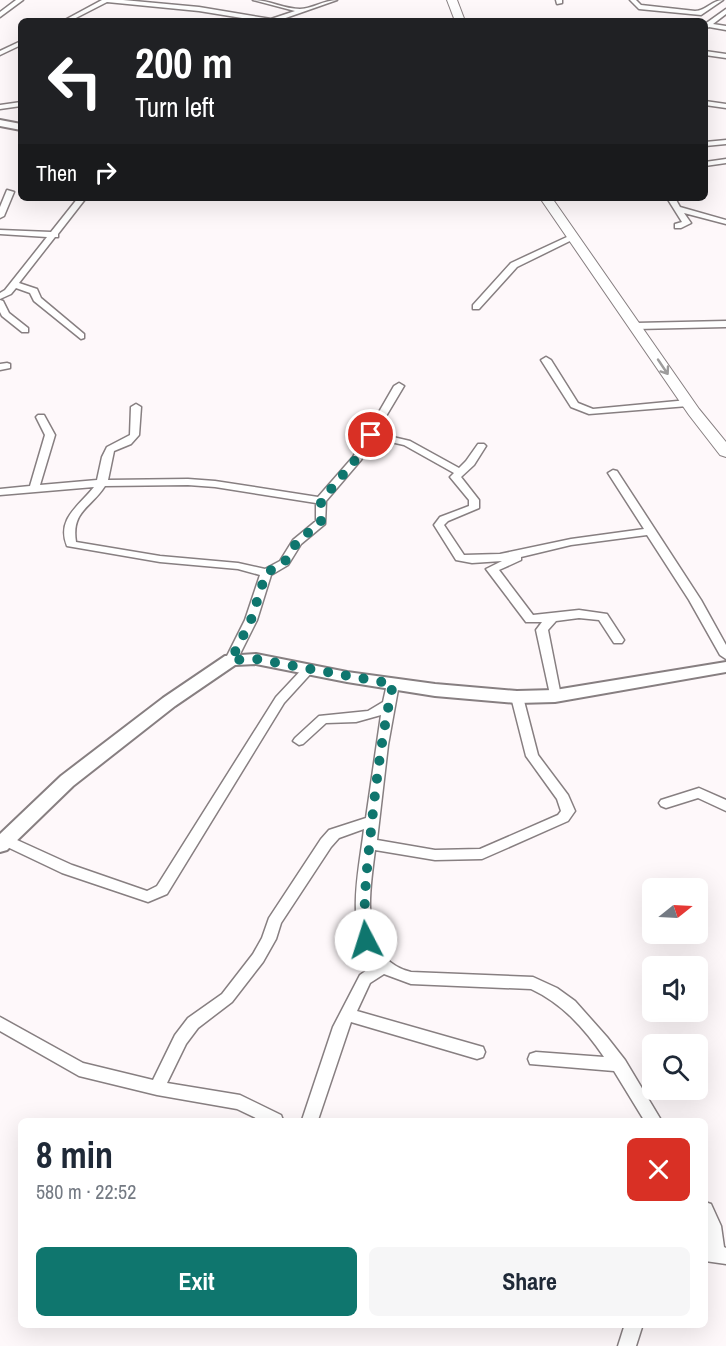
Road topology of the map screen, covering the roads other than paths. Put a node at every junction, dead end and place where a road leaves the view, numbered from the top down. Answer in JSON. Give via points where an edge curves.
{"nodes":[{"id":1,"x":20,"y":0,"type":"edge"},
{"id":2,"x":105,"y":0,"type":"edge"},
{"id":3,"x":256,"y":0,"type":"edge"},
{"id":4,"x":334,"y":0,"type":"edge"},
{"id":5,"x":445,"y":0,"type":"edge"},
{"id":6,"x":452,"y":0,"type":"edge"},
{"id":7,"x":633,"y":0,"type":"edge"},
{"id":8,"x":704,"y":0,"type":"edge"},
{"id":9,"x":719,"y":1,"type":"edge"},
{"id":10,"x":301,"y":11,"type":"junction"},
{"id":11,"x":726,"y":11,"type":"edge"},
{"id":12,"x":0,"y":15,"type":"edge"},
{"id":13,"x":72,"y":18,"type":"edge"},
{"id":14,"x":253,"y":18,"type":"edge"},
{"id":15,"x":280,"y":18,"type":"edge"},
{"id":16,"x":451,"y":18,"type":"edge"},
{"id":17,"x":459,"y":18,"type":"edge"},
{"id":18,"x":708,"y":24,"type":"edge"},
{"id":19,"x":708,"y":26,"type":"edge"},
{"id":20,"x":726,"y":28,"type":"edge"},
{"id":21,"x":18,"y":44,"type":"edge"},
{"id":22,"x":0,"y":53,"type":"edge"},
{"id":23,"x":708,"y":53,"type":"edge"},
{"id":24,"x":726,"y":56,"type":"edge"},
{"id":25,"x":708,"y":103,"type":"edge"},
{"id":26,"x":18,"y":104,"type":"edge"},
{"id":27,"x":726,"y":106,"type":"edge"},
{"id":28,"x":0,"y":107,"type":"edge"},
{"id":29,"x":0,"y":125,"type":"edge"},
{"id":30,"x":17,"y":127,"type":"edge"},
{"id":31,"x":726,"y":142,"type":"edge"},
{"id":32,"x":708,"y":144,"type":"edge"},
{"id":33,"x":726,"y":161,"type":"edge"},
{"id":34,"x":708,"y":164,"type":"edge"},
{"id":35,"x":10,"y":192,"type":"dead end"},
{"id":36,"x":80,"y":201,"type":"edge"},
{"id":37,"x":548,"y":201,"type":"edge"},
{"id":38,"x":556,"y":201,"type":"edge"},
{"id":39,"x":673,"y":201,"type":"edge"},
{"id":40,"x":680,"y":209,"type":"junction"},
{"id":41,"x":0,"y":216,"type":"edge"},
{"id":42,"x":726,"y":222,"type":"edge"},
{"id":43,"x":678,"y":226,"type":"dead end"},
{"id":44,"x":0,"y":232,"type":"edge"},
{"id":45,"x":55,"y":236,"type":"junction"},
{"id":46,"x":572,"y":238,"type":"junction"},
{"id":47,"x":13,"y":284,"type":"junction"},
{"id":48,"x":0,"y":296,"type":"edge"},
{"id":49,"x":0,"y":303,"type":"edge"},
{"id":50,"x":476,"y":307,"type":"dead end"},
{"id":51,"x":726,"y":324,"type":"edge"},
{"id":52,"x":641,"y":326,"type":"junction"},
{"id":53,"x":25,"y":330,"type":"dead end"},
{"id":54,"x":81,"y":336,"type":"dead end"},
{"id":55,"x":546,"y":360,"type":"dead end"},
{"id":56,"x":399,"y":386,"type":"dead end"},
{"id":57,"x":688,"y":403,"type":"junction"},
{"id":58,"x":136,"y":407,"type":"dead end"},
{"id":59,"x":40,"y":417,"type":"dead end"},
{"id":60,"x":726,"y":434,"type":"edge"},
{"id":61,"x":371,"y":435,"type":"junction"},
{"id":62,"x":481,"y":446,"type":"dead end"},
{"id":63,"x":726,"y":452,"type":"edge"},
{"id":64,"x":460,"y":472,"type":"junction"},
{"id":65,"x":613,"y":473,"type":"dead end"},
{"id":66,"x":102,"y":483,"type":"junction"},
{"id":67,"x":34,"y":489,"type":"junction"},
{"id":68,"x":0,"y":492,"type":"edge"},
{"id":69,"x":321,"y":501,"type":"junction"},
{"id":70,"x":650,"y":531,"type":"junction"},
{"id":71,"x":530,"y":552,"type":"junction"},
{"id":72,"x":266,"y":573,"type":"junction"},
{"id":73,"x":552,"y":618,"type":"junction"},
{"id":74,"x":618,"y":640,"type":"dead end"},
{"id":75,"x":726,"y":655,"type":"edge"},
{"id":76,"x":231,"y":660,"type":"junction"},
{"id":77,"x":726,"y":667,"type":"edge"},
{"id":78,"x":309,"y":669,"type":"junction"},
{"id":79,"x":393,"y":684,"type":"junction"},
{"id":80,"x":555,"y":696,"type":"junction"},
{"id":81,"x":517,"y":697,"type":"junction"},
{"id":82,"x":388,"y":705,"type":"junction"},
{"id":83,"x":299,"y":741,"type":"dead end"},
{"id":84,"x":666,"y":803,"type":"dead end"},
{"id":85,"x":726,"y":806,"type":"edge"},
{"id":86,"x":372,"y":821,"type":"junction"},
{"id":87,"x":2,"y":843,"type":"edge"},
{"id":88,"x":369,"y":844,"type":"junction"},
{"id":89,"x":383,"y":966,"type":"junction"},
{"id":90,"x":347,"y":1014,"type":"junction"},
{"id":91,"x":0,"y":1023,"type":"edge"},
{"id":92,"x":477,"y":1052,"type":"dead end"},
{"id":93,"x":536,"y":1059,"type":"dead end"},
{"id":94,"x":619,"y":1065,"type":"junction"},
{"id":95,"x":157,"y":1088,"type":"junction"},
{"id":96,"x":271,"y":1118,"type":"edge"},
{"id":97,"x":311,"y":1118,"type":"edge"},
{"id":98,"x":652,"y":1118,"type":"edge"},
{"id":99,"x":708,"y":1217,"type":"edge"},
{"id":100,"x":716,"y":1255,"type":"edge"},
{"id":101,"x":633,"y":1328,"type":"edge"},
{"id":102,"x":627,"y":1346,"type":"edge"}],
"edges":[{"from":1,"to":12,"type":"street"},
{"from":2,"to":13,"type":"street"},
{"from":2,"to":14,"type":"street"},
{"from":3,"to":10,"type":"street"},
{"from":4,"to":10,"type":"street"},
{"from":5,"to":16,"type":"main road"},
{"from":6,"to":17,"type":"main road"},
{"from":7,"to":9,"type":"street","via":[[639,7],[695,13]]},
{"from":8,"to":9,"type":"street"},
{"from":10,"to":15,"type":"street"},
{"from":11,"to":18,"type":"street"},
{"from":19,"to":20,"type":"street"},
{"from":21,"to":22,"type":"street"},
{"from":23,"to":24,"type":"street"},
{"from":25,"to":27,"type":"street"},
{"from":26,"to":28,"type":"street"},
{"from":29,"to":30,"type":"street"},
{"from":31,"to":32,"type":"street"},
{"from":33,"to":34,"type":"street"},
{"from":35,"to":41,"type":"street"},
{"from":36,"to":45,"type":"street"},
{"from":37,"to":46,"type":"main road"},
{"from":38,"to":52,"type":"main road"},
{"from":39,"to":40,"type":"street"},
{"from":40,"to":42,"type":"street"},
{"from":40,"to":43,"type":"street","via":[[687,223]]},
{"from":44,"to":45,"type":"street"},
{"from":45,"to":47,"type":"street"},
{"from":46,"to":50,"type":"street","via":[[514,265]]},
{"from":46,"to":52,"type":"main road"},
{"from":47,"to":48,"type":"street"},
{"from":47,"to":54,"type":"street","via":[[34,291],[37,299]]},
{"from":49,"to":53,"type":"street","via":[[5,314]]},
{"from":51,"to":52,"type":"street"},
{"from":52,"to":57,"type":"main road","one_way":true},
{"from":52,"to":60,"type":"main road","via":[[671,355]]},
{"from":55,"to":57,"type":"street","via":[[581,410]]},
{"from":56,"to":61,"type":"street"},
{"from":57,"to":63,"type":"main road"},
{"from":58,"to":66,"type":"street","via":[[138,431],[129,443],[110,449]]},
{"from":59,"to":67,"type":"street","via":[[50,435]]},
{"from":61,"to":64,"type":"street","via":[[407,443]]},
{"from":61,"to":69,"type":"street"},
{"from":62,"to":64,"type":"street"},
{"from":64,"to":71,"type":"street","via":[[455,477],[475,504],[470,511],[444,519],[439,525],[460,558],[476,560]]},
{"from":65,"to":70,"type":"street"},
{"from":66,"to":67,"type":"street"},
{"from":66,"to":69,"type":"street","via":[[215,484]]},
{"from":66,"to":72,"type":"street","via":[[74,511],[69,538],[75,547]]},
{"from":67,"to":68,"type":"street"},
{"from":69,"to":72,"type":"street","via":[[321,522],[297,542],[284,563]]},
{"from":70,"to":71,"type":"street"},
{"from":70,"to":75,"type":"street"},
{"from":71,"to":73,"type":"street","via":[[492,569],[530,619]]},
{"from":72,"to":76,"type":"street","via":[[251,620]]},
{"from":73,"to":74,"type":"street","via":[[579,614],[603,617]]},
{"from":73,"to":80,"type":"street","via":[[542,630]]},
{"from":76,"to":78,"type":"street","via":[[256,659]]},
{"from":76,"to":87,"type":"street","via":[[169,702],[67,782]]},
{"from":77,"to":80,"type":"street"},
{"from":78,"to":79,"type":"street"},
{"from":78,"to":87,"type":"street","via":[[280,700],[156,895],[148,897],[67,870]]},
{"from":79,"to":81,"type":"street"},
{"from":79,"to":82,"type":"street"},
{"from":80,"to":81,"type":"street"},
{"from":81,"to":88,"type":"street","via":[[532,756],[568,811],[563,818],[482,854],[435,855]]},
{"from":82,"to":83,"type":"street","via":[[371,715],[323,719]]},
{"from":82,"to":86,"type":"street"},
{"from":84,"to":85,"type":"street","via":[[699,793]]},
{"from":86,"to":88,"type":"street"},
{"from":86,"to":95,"type":"street","via":[[334,834],[326,843],[274,922],[258,958],[227,998],[193,1023],[180,1040]]},
{"from":88,"to":89,"type":"street","via":[[366,940]]},
{"from":89,"to":90,"type":"street","via":[[365,979]]},
{"from":89,"to":94,"type":"street","via":[[395,975],[411,978],[533,983],[552,989]]},
{"from":90,"to":92,"type":"street"},
{"from":90,"to":97,"type":"street"},
{"from":91,"to":95,"type":"street","via":[[79,1069]]},
{"from":93,"to":94,"type":"street"},
{"from":94,"to":98,"type":"street"},
{"from":95,"to":96,"type":"street","via":[[240,1102]]},
{"from":99,"to":100,"type":"street"},
{"from":101,"to":102,"type":"street"}]}
